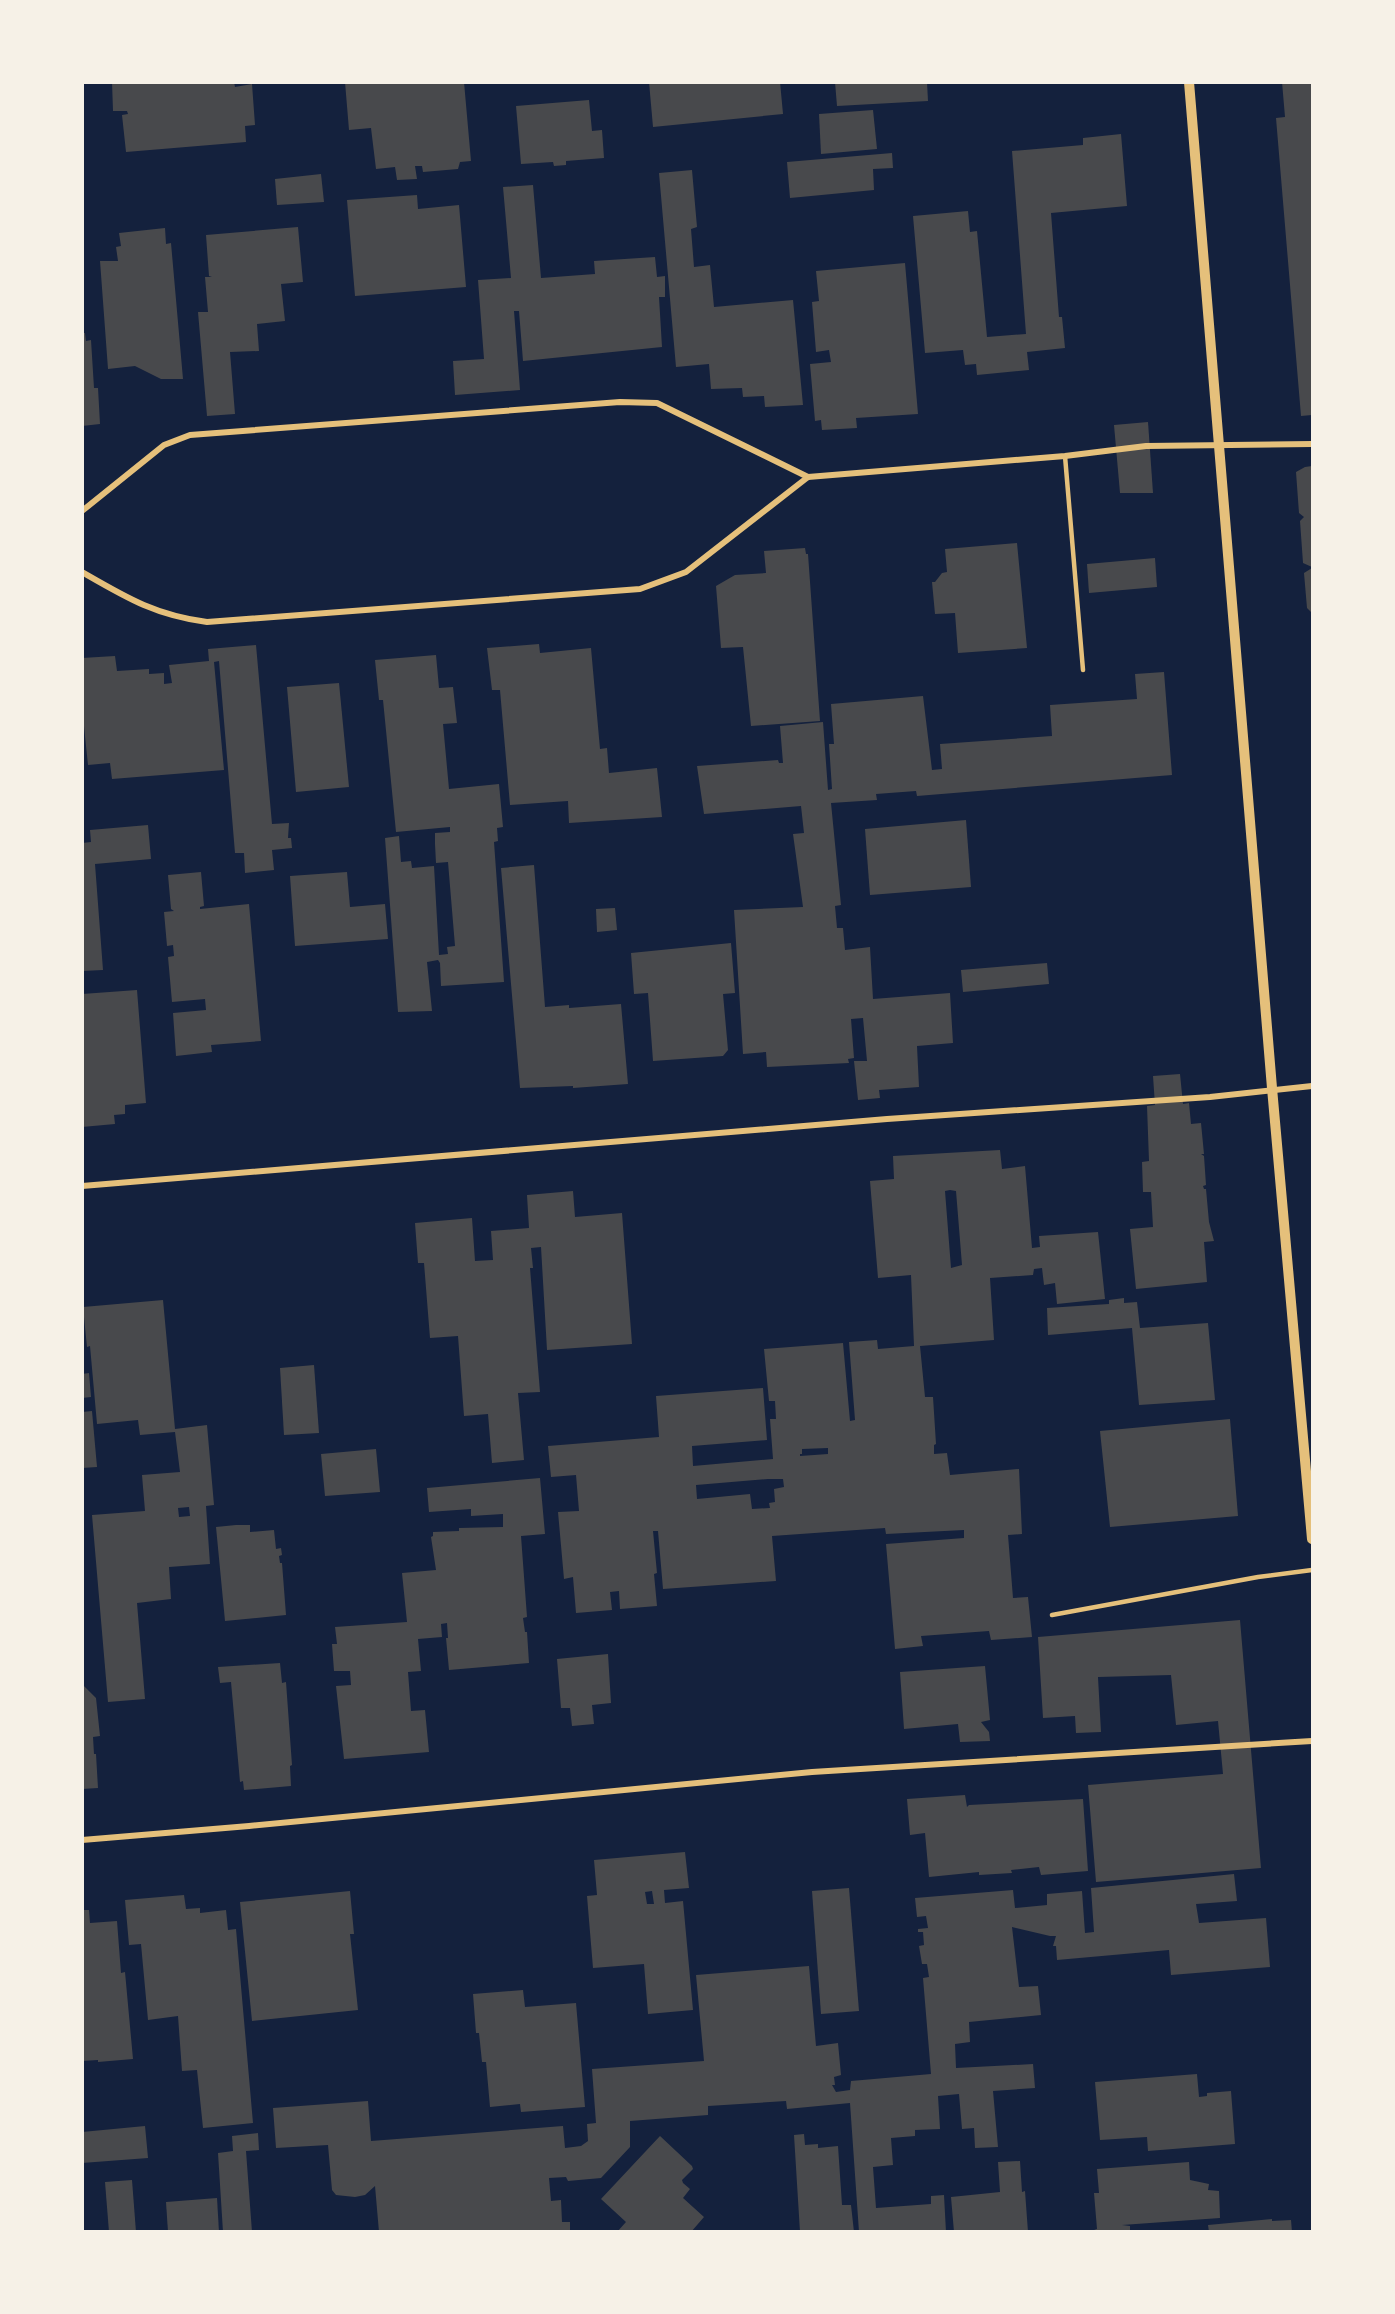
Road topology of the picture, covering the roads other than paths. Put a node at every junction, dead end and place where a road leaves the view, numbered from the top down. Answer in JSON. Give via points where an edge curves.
{"nodes":[{"id":1,"x":1189,"y":82,"type":"edge"},
{"id":2,"x":1220,"y":444,"type":"junction"},
{"id":3,"x":1312,"y":444,"type":"edge"},
{"id":4,"x":1065,"y":456,"type":"junction"},
{"id":5,"x":808,"y":477,"type":"junction"},
{"id":6,"x":82,"y":511,"type":"edge"},
{"id":7,"x":82,"y":572,"type":"edge"},
{"id":8,"x":1083,"y":670,"type":"dead end"},
{"id":9,"x":1312,"y":1086,"type":"edge"},
{"id":10,"x":1272,"y":1088,"type":"junction"},
{"id":11,"x":82,"y":1186,"type":"edge"},
{"id":12,"x":1312,"y":1539,"type":"edge"},
{"id":13,"x":1312,"y":1570,"type":"edge"},
{"id":14,"x":1052,"y":1615,"type":"dead end"},
{"id":15,"x":1312,"y":1741,"type":"edge"},
{"id":16,"x":82,"y":1840,"type":"edge"}],
"edges":[{"from":1,"to":2,"type":"street"},
{"from":2,"to":3,"type":"street"},
{"from":2,"to":4,"type":"street","via":[[1146,446]]},
{"from":2,"to":10,"type":"street"},
{"from":4,"to":5,"type":"street"},
{"from":4,"to":8,"type":"lane"},
{"from":5,"to":6,"type":"street","via":[[657,403],[620,402],[190,435],[164,445]]},
{"from":5,"to":7,"type":"street","via":[[686,572],[640,590],[207,622],[177,618],[149,608]]},
{"from":9,"to":10,"type":"street"},
{"from":10,"to":11,"type":"street","via":[[1210,1097],[887,1119]]},
{"from":10,"to":12,"type":"street"},
{"from":13,"to":14,"type":"lane"},
{"from":15,"to":16,"type":"street","via":[[812,1772]]}]}
